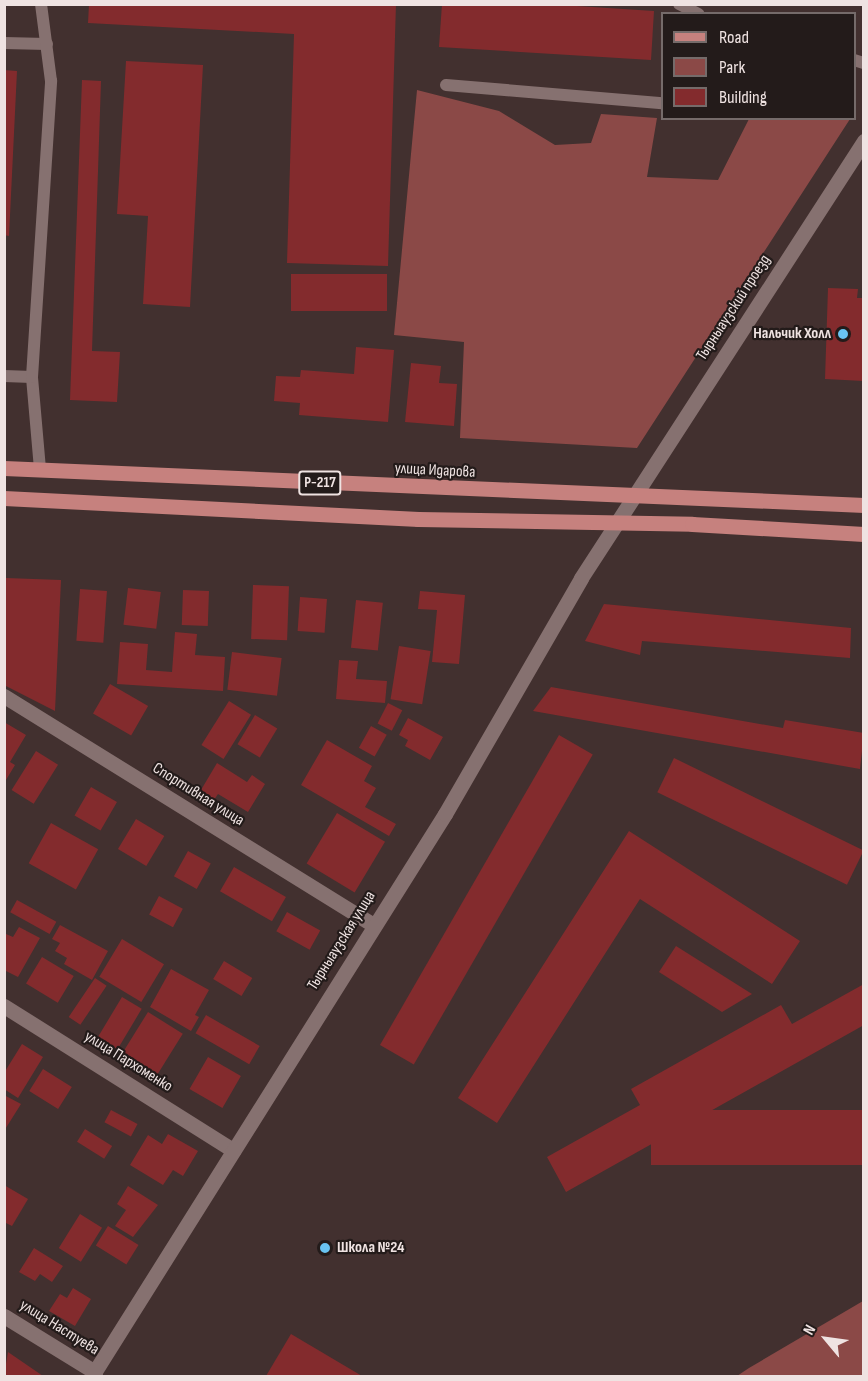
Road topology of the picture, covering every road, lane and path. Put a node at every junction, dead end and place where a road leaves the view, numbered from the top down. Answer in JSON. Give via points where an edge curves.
{"nodes":[{"id":1,"x":41,"y":4,"type":"edge"},
{"id":2,"x":679,"y":4,"type":"edge"},
{"id":3,"x":695,"y":12,"type":"edge"},
{"id":4,"x":4,"y":43,"type":"edge"},
{"id":5,"x":47,"y":44,"type":"junction"},
{"id":6,"x":446,"y":85,"type":"dead end"},
{"id":7,"x":661,"y":103,"type":"edge"},
{"id":8,"x":864,"y":141,"type":"edge"},
{"id":9,"x":4,"y":376,"type":"edge"},
{"id":10,"x":32,"y":377,"type":"junction"},
{"id":11,"x":4,"y":468,"type":"edge"},
{"id":12,"x":40,"y":469,"type":"junction"},
{"id":13,"x":635,"y":495,"type":"junction"},
{"id":14,"x":4,"y":498,"type":"edge"},
{"id":15,"x":864,"y":505,"type":"edge"},
{"id":16,"x":617,"y":523,"type":"junction"},
{"id":17,"x":864,"y":534,"type":"edge"},
{"id":18,"x":4,"y":696,"type":"edge"},
{"id":19,"x":373,"y":925,"type":"junction"},
{"id":20,"x":4,"y":1006,"type":"edge"},
{"id":21,"x":233,"y":1149,"type":"junction"},
{"id":22,"x":4,"y":1316,"type":"edge"},
{"id":23,"x":94,"y":1374,"type":"edge"}],
"edges":[{"from":1,"to":5,"type":"lane"},
{"from":2,"to":3,"type":"lane"},
{"from":4,"to":5,"type":"lane"},
{"from":5,"to":10,"type":"lane","via":[[51,81]]},
{"from":6,"to":7,"type":"lane"},
{"from":8,"to":13,"type":"street","name":"Тырныаузский проезд"},
{"from":9,"to":10,"type":"lane"},
{"from":10,"to":12,"type":"lane"},
{"from":11,"to":12,"type":"main road","name":"улица Идарова","number":"Р-217"},
{"from":12,"to":13,"type":"main road","name":"улица Идарова","number":"Р-217"},
{"from":13,"to":15,"type":"main road","name":"улица Идарова","number":"Р-217"},
{"from":13,"to":16,"type":"street","name":"Тырныаузский проезд"},
{"from":14,"to":16,"type":"main road","number":"Р-217","via":[[418,519]]},
{"from":16,"to":17,"type":"main road","number":"Р-217"},
{"from":16,"to":19,"type":"street","name":"Тырныаузская улица","via":[[445,814]]},
{"from":18,"to":19,"type":"street","name":"Спортивная улица"},
{"from":19,"to":21,"type":"street","name":"Тырныаузская улица"},
{"from":20,"to":21,"type":"street","name":"улица Пархоменко"},
{"from":21,"to":23,"type":"street","name":"Тырныаузская улица"},
{"from":22,"to":23,"type":"street","name":"улица Настуева"}]}
